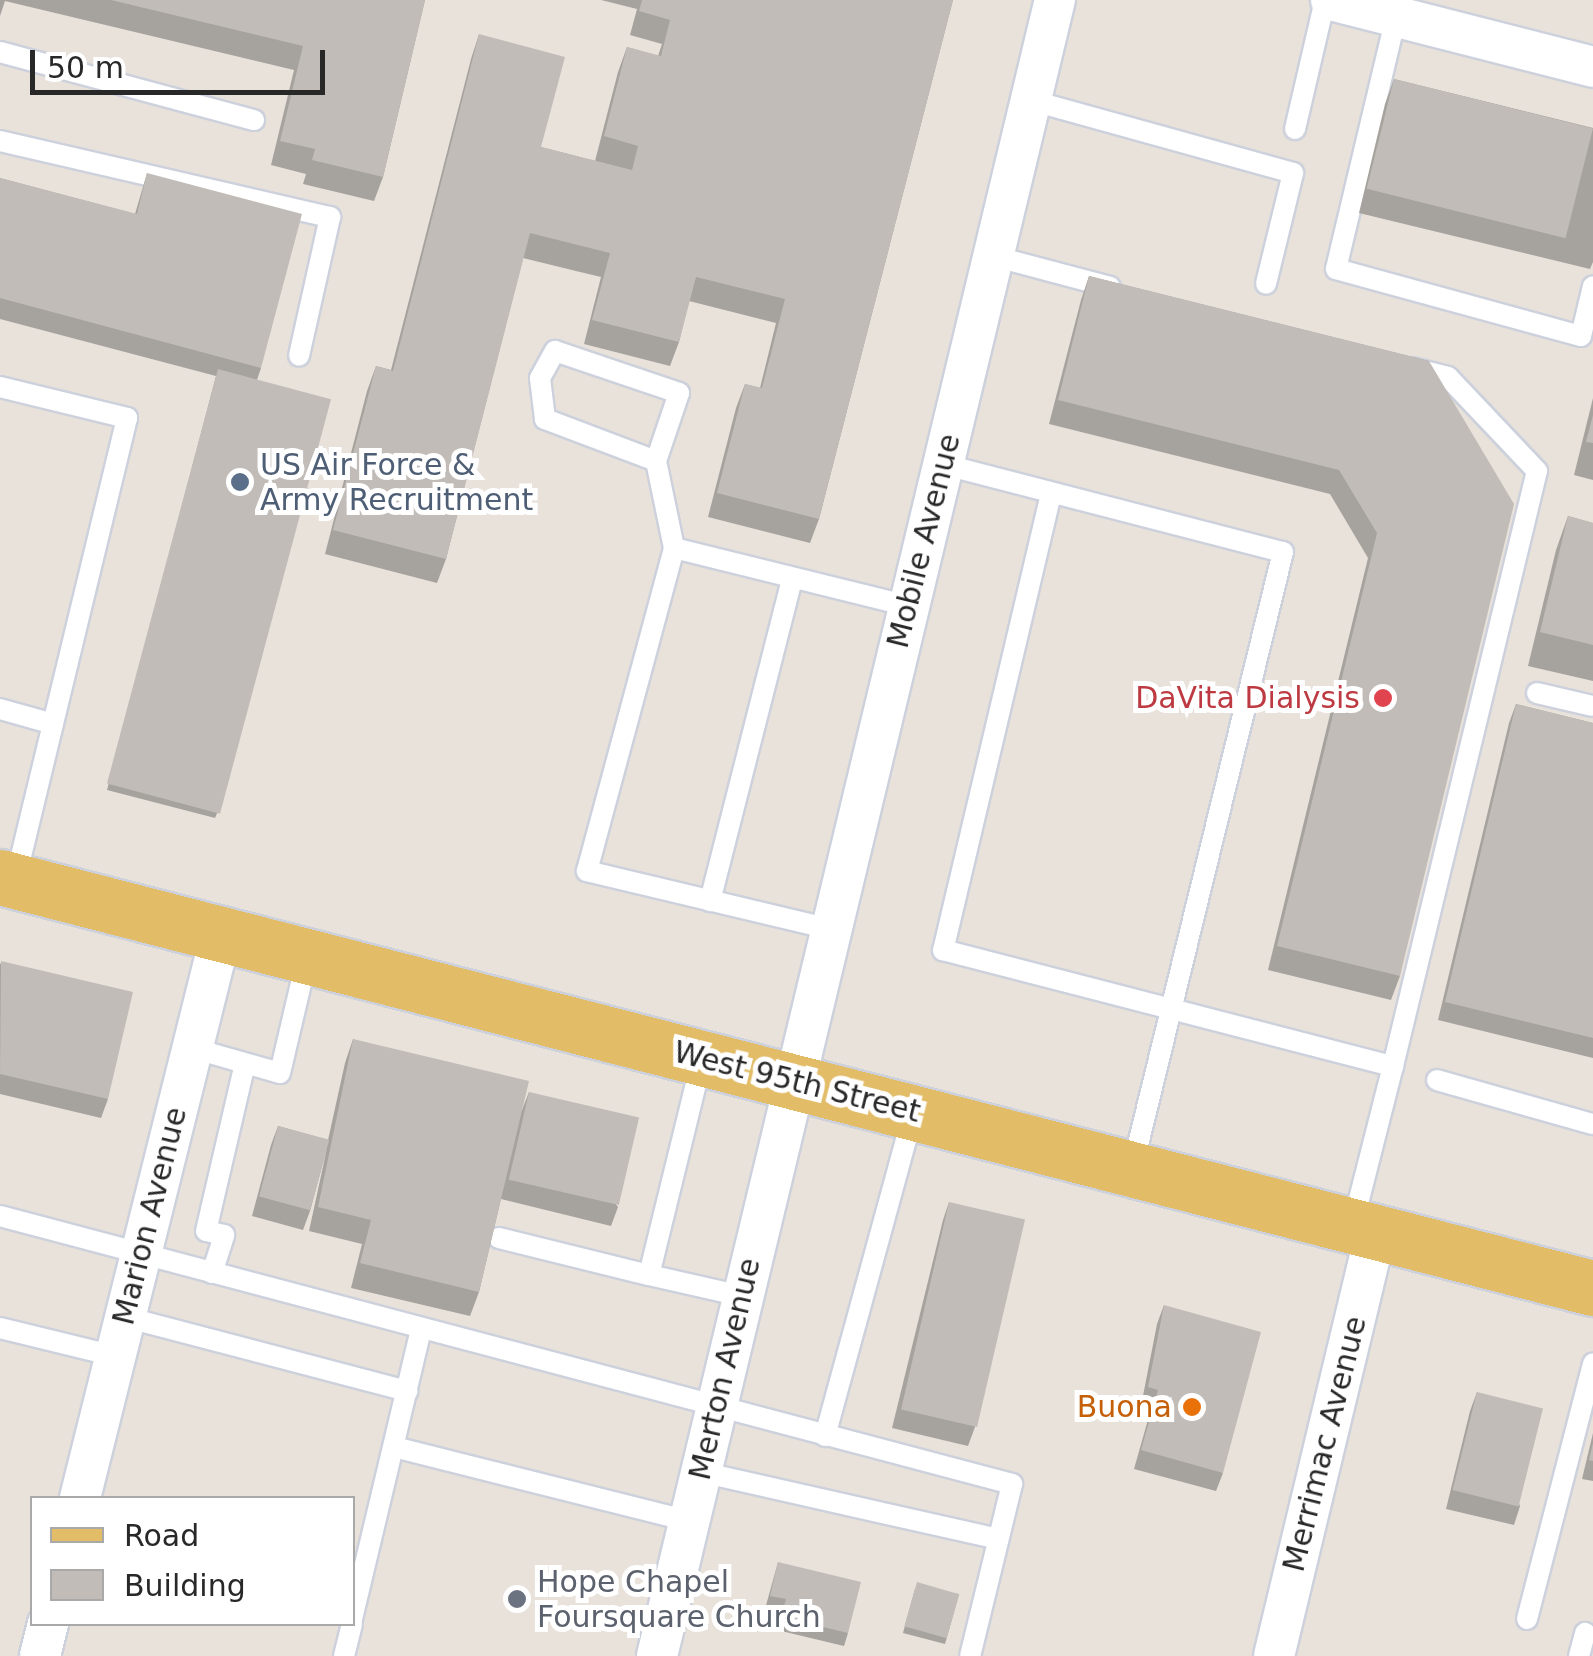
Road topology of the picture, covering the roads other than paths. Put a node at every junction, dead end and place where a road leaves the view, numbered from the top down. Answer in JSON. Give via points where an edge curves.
{"nodes":[{"id":1,"x":1054,"y":0,"type":"edge"},
{"id":2,"x":1328,"y":0,"type":"edge"},
{"id":3,"x":1396,"y":17,"type":"junction"},
{"id":4,"x":0,"y":52,"type":"edge"},
{"id":5,"x":1593,"y":68,"type":"edge"},
{"id":6,"x":1030,"y":100,"type":"junction"},
{"id":7,"x":254,"y":120,"type":"dead end"},
{"id":8,"x":1296,"y":129,"type":"dead end"},
{"id":9,"x":0,"y":141,"type":"edge"},
{"id":10,"x":992,"y":256,"type":"junction"},
{"id":11,"x":1266,"y":284,"type":"dead end"},
{"id":12,"x":1593,"y":286,"type":"edge"},
{"id":13,"x":1125,"y":291,"type":"edge"},
{"id":14,"x":299,"y":356,"type":"dead end"},
{"id":15,"x":1391,"y":362,"type":"edge"},
{"id":16,"x":0,"y":387,"type":"edge"},
{"id":17,"x":656,"y":461,"type":"junction"},
{"id":18,"x":942,"y":464,"type":"junction"},
{"id":19,"x":1051,"y":494,"type":"junction"},
{"id":20,"x":674,"y":548,"type":"junction"},
{"id":21,"x":792,"y":579,"type":"junction"},
{"id":22,"x":908,"y":606,"type":"junction"},
{"id":23,"x":1537,"y":693,"type":"dead end"},
{"id":24,"x":1593,"y":706,"type":"edge"},
{"id":25,"x":0,"y":709,"type":"edge"},
{"id":26,"x":53,"y":724,"type":"junction"},
{"id":27,"x":7,"y":879,"type":"edge"},
{"id":28,"x":710,"y":901,"type":"junction"},
{"id":29,"x":830,"y":929,"type":"junction"},
{"id":30,"x":221,"y":934,"type":"junction"},
{"id":31,"x":307,"y":956,"type":"junction"},
{"id":32,"x":1171,"y":1010,"type":"junction"},
{"id":33,"x":192,"y":1048,"type":"junction"},
{"id":34,"x":702,"y":1058,"type":"junction"},
{"id":35,"x":245,"y":1063,"type":"junction"},
{"id":36,"x":1394,"y":1066,"type":"junction"},
{"id":37,"x":1437,"y":1080,"type":"dead end"},
{"id":38,"x":793,"y":1082,"type":"junction"},
{"id":39,"x":913,"y":1112,"type":"junction"},
{"id":40,"x":1593,"y":1124,"type":"edge"},
{"id":41,"x":1132,"y":1169,"type":"junction"},
{"id":42,"x":0,"y":1216,"type":"edge"},
{"id":43,"x":1364,"y":1228,"type":"junction"},
{"id":44,"x":500,"y":1238,"type":"edge"},
{"id":45,"x":141,"y":1254,"type":"junction"},
{"id":46,"x":212,"y":1274,"type":"junction"},
{"id":47,"x":649,"y":1275,"type":"junction"},
{"id":48,"x":1593,"y":1288,"type":"edge"},
{"id":49,"x":742,"y":1296,"type":"junction"},
{"id":50,"x":125,"y":1317,"type":"junction"},
{"id":51,"x":0,"y":1328,"type":"edge"},
{"id":52,"x":422,"y":1330,"type":"junction"},
{"id":53,"x":115,"y":1356,"type":"junction"},
{"id":54,"x":1593,"y":1363,"type":"edge"},
{"id":55,"x":407,"y":1391,"type":"junction"},
{"id":56,"x":716,"y":1409,"type":"junction"},
{"id":57,"x":825,"y":1436,"type":"junction"},
{"id":58,"x":394,"y":1447,"type":"junction"},
{"id":59,"x":701,"y":1472,"type":"junction"},
{"id":60,"x":80,"y":1496,"type":"edge"},
{"id":61,"x":689,"y":1521,"type":"junction"},
{"id":62,"x":998,"y":1538,"type":"junction"},
{"id":63,"x":355,"y":1609,"type":"edge"},
{"id":64,"x":1527,"y":1619,"type":"dead end"},
{"id":65,"x":48,"y":1626,"type":"edge"},
{"id":66,"x":351,"y":1626,"type":"edge"},
{"id":67,"x":1584,"y":1633,"type":"dead end"},
{"id":68,"x":40,"y":1656,"type":"edge"},
{"id":69,"x":344,"y":1656,"type":"edge"},
{"id":70,"x":657,"y":1656,"type":"edge"},
{"id":71,"x":970,"y":1656,"type":"edge"},
{"id":72,"x":1274,"y":1656,"type":"edge"},
{"id":73,"x":1579,"y":1656,"type":"edge"}],
"edges":[{"from":1,"to":6,"type":"street","name":"Mobile Avenue"},
{"from":2,"to":3,"type":"street"},
{"from":2,"to":8,"type":"lane"},
{"from":3,"to":5,"type":"street"},
{"from":3,"to":12,"type":"lane","via":[[1336,268],[1580,336]]},
{"from":4,"to":7,"type":"lane"},
{"from":6,"to":10,"type":"street","name":"Mobile Avenue"},
{"from":6,"to":11,"type":"lane","via":[[1294,173]]},
{"from":9,"to":14,"type":"lane","via":[[330,217]]},
{"from":10,"to":13,"type":"lane"},
{"from":10,"to":18,"type":"street","name":"Mobile Avenue"},
{"from":15,"to":36,"type":"lane","via":[[1448,377],[1537,471]]},
{"from":16,"to":26,"type":"lane","via":[[126,418]]},
{"from":17,"to":17,"type":"lane","via":[[680,394],[555,351],[540,378],[545,419]]},
{"from":17,"to":20,"type":"lane"},
{"from":18,"to":19,"type":"lane"},
{"from":18,"to":22,"type":"street","name":"Mobile Avenue"},
{"from":19,"to":32,"type":"lane","via":[[943,950]]},
{"from":19,"to":32,"type":"lane","via":[[1283,552]]},
{"from":20,"to":21,"type":"lane"},
{"from":20,"to":28,"type":"lane","via":[[587,871]]},
{"from":21,"to":22,"type":"lane"},
{"from":21,"to":28,"type":"lane"},
{"from":22,"to":29,"type":"street","name":"Mobile Avenue"},
{"from":23,"to":24,"type":"lane"},
{"from":25,"to":26,"type":"lane"},
{"from":26,"to":27,"type":"lane"},
{"from":27,"to":30,"type":"main road","name":"West 95th Street"},
{"from":28,"to":29,"type":"lane"},
{"from":29,"to":38,"type":"street","name":"Mobile Avenue"},
{"from":30,"to":31,"type":"main road","name":"West 95th Street"},
{"from":30,"to":33,"type":"street","name":"Marion Avenue"},
{"from":31,"to":34,"type":"main road","name":"West 95th Street"},
{"from":31,"to":35,"type":"lane","via":[[280,1073]]},
{"from":32,"to":36,"type":"lane"},
{"from":32,"to":41,"type":"lane"},
{"from":33,"to":35,"type":"lane"},
{"from":33,"to":45,"type":"street","name":"Marion Avenue"},
{"from":34,"to":38,"type":"main road","name":"West 95th Street"},
{"from":34,"to":47,"type":"lane"},
{"from":35,"to":46,"type":"lane","via":[[206,1231],[224,1235]]},
{"from":36,"to":43,"type":"lane"},
{"from":37,"to":40,"type":"lane"},
{"from":38,"to":39,"type":"main road","name":"West 95th Street"},
{"from":38,"to":49,"type":"street","name":"Merton Avenue"},
{"from":39,"to":41,"type":"main road","name":"West 95th Street"},
{"from":39,"to":57,"type":"lane"},
{"from":41,"to":43,"type":"main road","name":"West 95th Street"},
{"from":42,"to":45,"type":"lane"},
{"from":43,"to":48,"type":"main road","name":"West 95th Street"},
{"from":43,"to":72,"type":"street","name":"Merrimac Avenue"},
{"from":44,"to":47,"type":"lane"},
{"from":45,"to":46,"type":"lane"},
{"from":45,"to":50,"type":"street","name":"Marion Avenue"},
{"from":46,"to":52,"type":"lane"},
{"from":47,"to":49,"type":"lane"},
{"from":49,"to":56,"type":"street","name":"Merton Avenue"},
{"from":50,"to":53,"type":"street","name":"Marion Avenue"},
{"from":50,"to":55,"type":"lane"},
{"from":51,"to":53,"type":"lane"},
{"from":52,"to":55,"type":"lane"},
{"from":52,"to":56,"type":"lane"},
{"from":53,"to":60,"type":"street","name":"Marion Avenue"},
{"from":54,"to":64,"type":"lane"},
{"from":55,"to":58,"type":"lane"},
{"from":56,"to":57,"type":"lane"},
{"from":56,"to":59,"type":"street","name":"Merton Avenue"},
{"from":57,"to":62,"type":"lane","via":[[1012,1484]]},
{"from":58,"to":61,"type":"lane"},
{"from":58,"to":63,"type":"lane"},
{"from":59,"to":61,"type":"street","name":"Merton Avenue"},
{"from":59,"to":62,"type":"lane"},
{"from":61,"to":70,"type":"street","name":"Merton Avenue"},
{"from":62,"to":71,"type":"lane"},
{"from":65,"to":68,"type":"street"},
{"from":66,"to":69,"type":"lane"},
{"from":67,"to":73,"type":"lane"}]}
